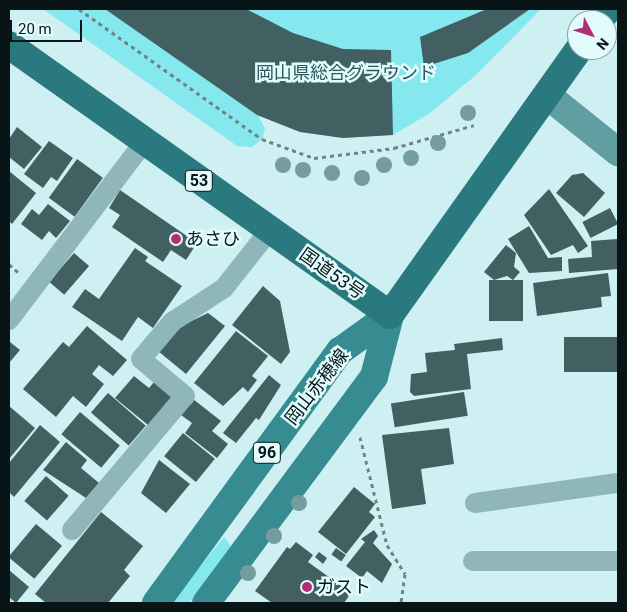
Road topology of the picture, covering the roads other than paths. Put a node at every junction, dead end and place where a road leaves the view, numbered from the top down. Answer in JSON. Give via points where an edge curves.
{"nodes":[{"id":1,"x":9,"y":45,"type":"edge"},
{"id":2,"x":571,"y":60,"type":"edge"},
{"id":3,"x":548,"y":96,"type":"junction"},
{"id":4,"x":144,"y":142,"type":"junction"},
{"id":5,"x":618,"y":152,"type":"edge"},
{"id":6,"x":269,"y":231,"type":"junction"},
{"id":7,"x":390,"y":315,"type":"junction"},
{"id":8,"x":9,"y":320,"type":"edge"},
{"id":9,"x":618,"y":483,"type":"edge"},
{"id":10,"x":475,"y":503,"type":"dead end"},
{"id":11,"x":72,"y":530,"type":"dead end"},
{"id":12,"x":473,"y":560,"type":"dead end"},
{"id":13,"x":618,"y":562,"type":"edge"},
{"id":14,"x":156,"y":603,"type":"edge"},
{"id":15,"x":206,"y":603,"type":"edge"}],
"edges":[{"from":1,"to":4,"type":"highway","name":"国道53号","number":"53"},
{"from":2,"to":3,"type":"highway"},
{"from":3,"to":5,"type":"street"},
{"from":3,"to":7,"type":"highway"},
{"from":4,"to":6,"type":"highway","name":"国道53号","number":"53"},
{"from":4,"to":8,"type":"street"},
{"from":6,"to":7,"type":"highway","name":"国道53号","number":"53"},
{"from":6,"to":11,"type":"street","via":[[224,288],[172,322],[141,359],[185,396]]},
{"from":7,"to":14,"type":"main road","name":"岡山赤穂線","number":"96","via":[[340,351]]},
{"from":7,"to":15,"type":"main road","name":"岡山赤穂線","number":"96","via":[[374,377]]},
{"from":9,"to":10,"type":"street"},
{"from":12,"to":13,"type":"street"}]}
